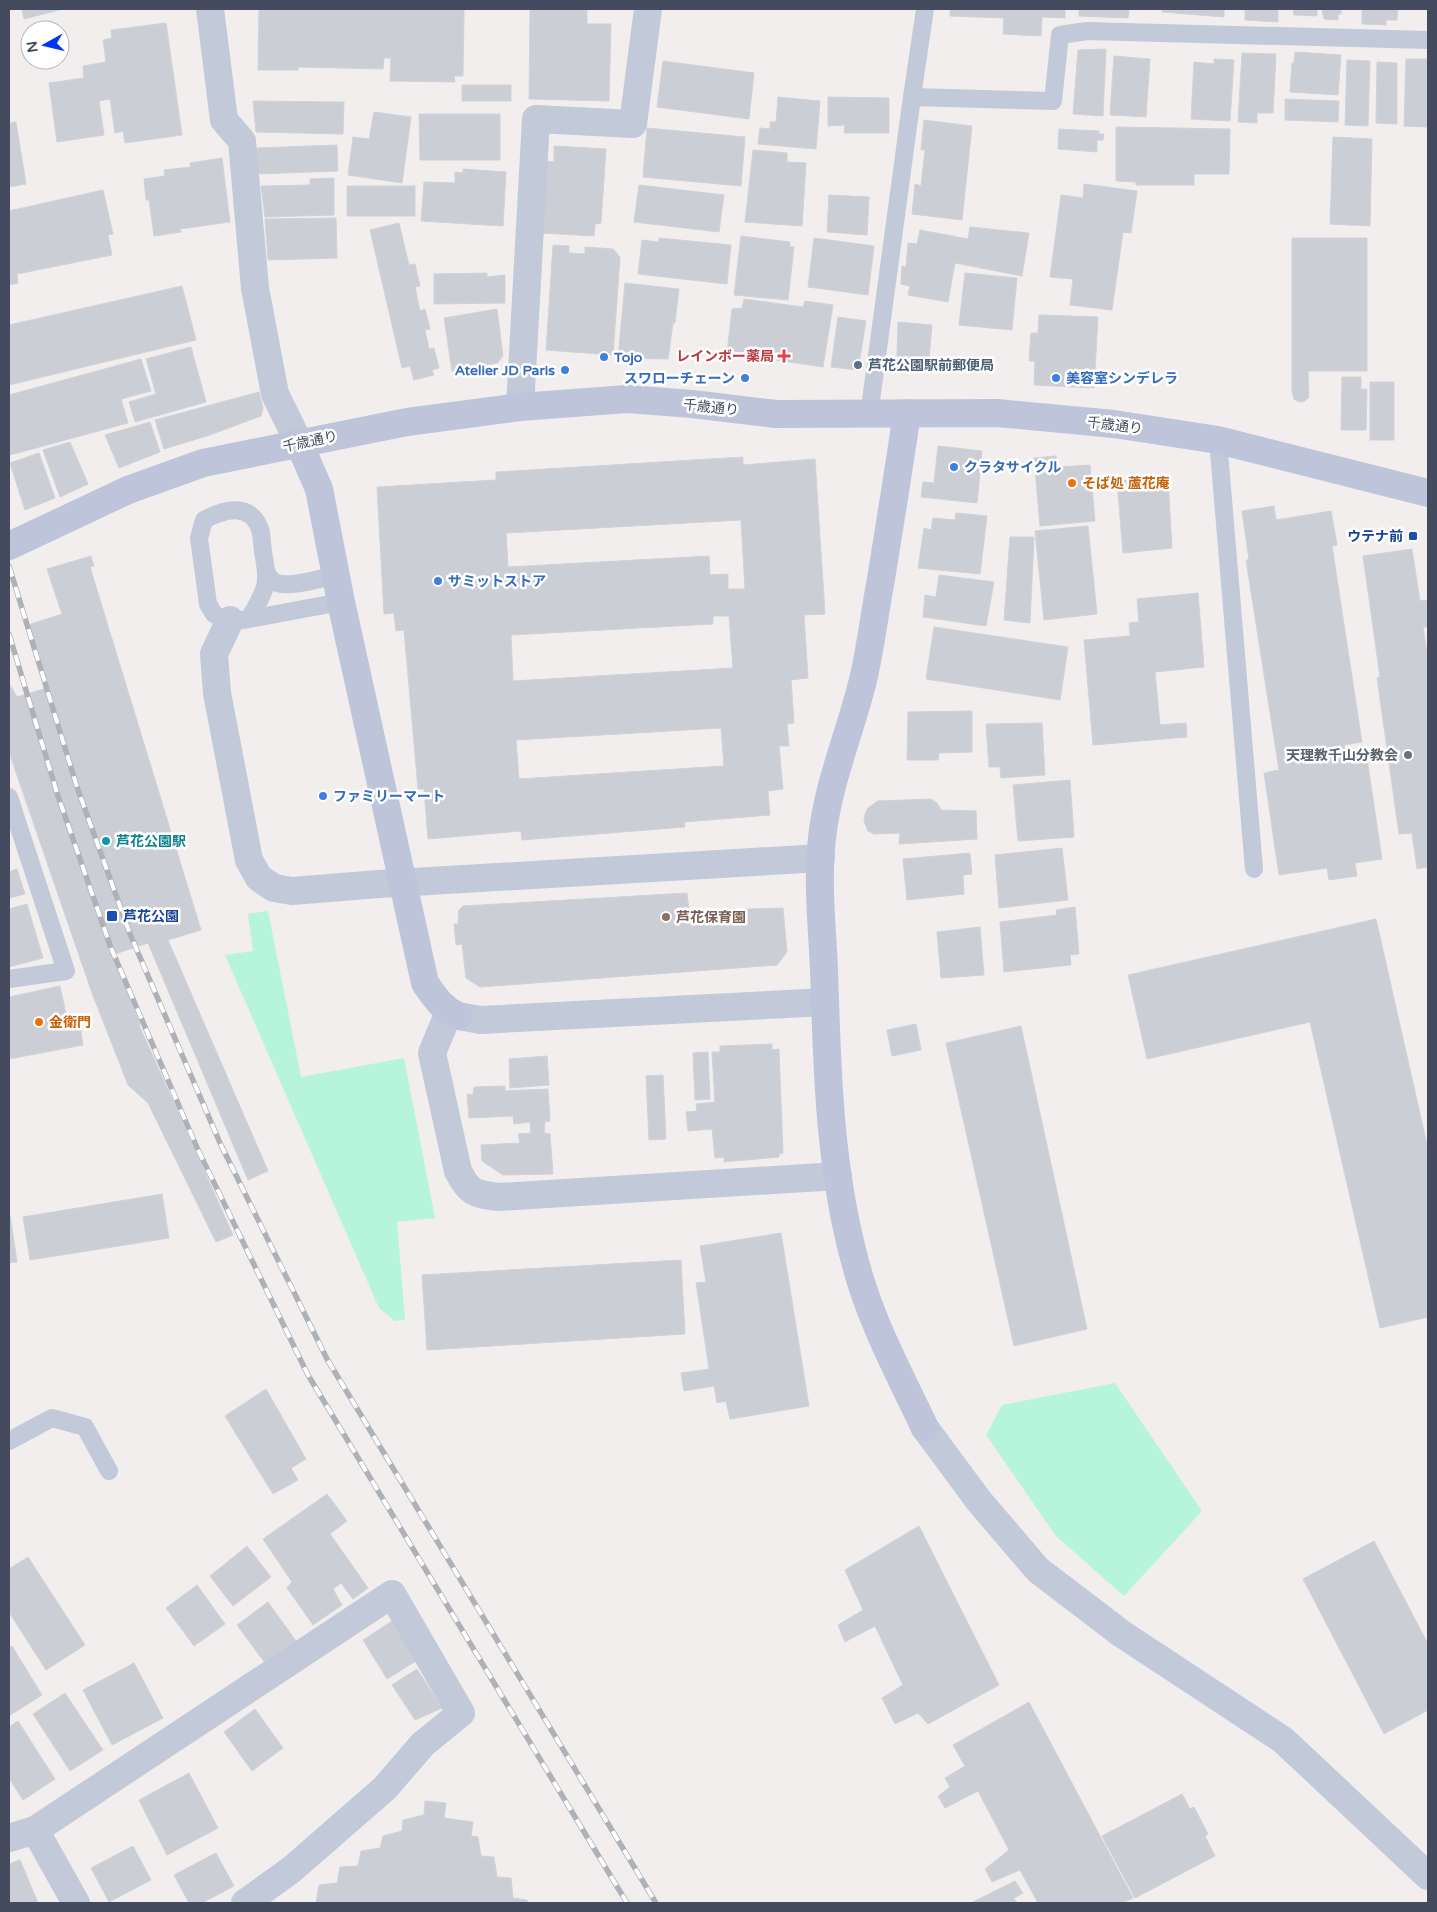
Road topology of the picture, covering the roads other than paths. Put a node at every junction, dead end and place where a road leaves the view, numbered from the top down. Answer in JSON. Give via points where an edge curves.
{"nodes":[{"id":1,"x":210,"y":9,"type":"edge"},
{"id":2,"x":648,"y":9,"type":"edge"},
{"id":3,"x":925,"y":9,"type":"edge"},
{"id":4,"x":1428,"y":40,"type":"edge"},
{"id":5,"x":912,"y":97,"type":"junction"},
{"id":6,"x":520,"y":407,"type":"junction"},
{"id":7,"x":908,"y":413,"type":"junction"},
{"id":8,"x":869,"y":415,"type":"junction"},
{"id":9,"x":1218,"y":440,"type":"junction"},
{"id":10,"x":300,"y":443,"type":"junction"},
{"id":11,"x":1428,"y":494,"type":"edge"},
{"id":12,"x":9,"y":546,"type":"edge"},
{"id":13,"x":266,"y":572,"type":"junction"},
{"id":14,"x":336,"y":575,"type":"junction"},
{"id":15,"x":341,"y":602,"type":"junction"},
{"id":16,"x":239,"y":620,"type":"junction"},
{"id":17,"x":10,"y":803,"type":"edge"},
{"id":18,"x":821,"y":858,"type":"junction"},
{"id":19,"x":1254,"y":869,"type":"dead end"},
{"id":20,"x":404,"y":883,"type":"junction"},
{"id":21,"x":9,"y":979,"type":"edge"},
{"id":22,"x":825,"y":1002,"type":"junction"},
{"id":23,"x":454,"y":1014,"type":"junction"},
{"id":24,"x":838,"y":1176,"type":"junction"},
{"id":25,"x":9,"y":1441,"type":"edge"},
{"id":26,"x":109,"y":1470,"type":"dead end"},
{"id":27,"x":35,"y":1830,"type":"junction"},
{"id":28,"x":9,"y":1838,"type":"edge"},
{"id":29,"x":1428,"y":1876,"type":"edge"},
{"id":30,"x":76,"y":1903,"type":"edge"},
{"id":31,"x":245,"y":1903,"type":"edge"}],
"edges":[{"from":1,"to":10,"type":"street","via":[[224,120],[242,141],[255,288],[275,394]]},
{"from":2,"to":6,"type":"street","via":[[633,124],[536,119]]},
{"from":3,"to":5,"type":"lane"},
{"from":4,"to":5,"type":"lane","via":[[1087,31],[1060,35],[1053,101]]},
{"from":5,"to":8,"type":"lane"},
{"from":6,"to":8,"type":"street","name":"千歳通り","via":[[628,399],[776,414]]},
{"from":6,"to":10,"type":"street","name":"千歳通り","via":[[407,422]]},
{"from":7,"to":8,"type":"street","name":"千歳通り"},
{"from":7,"to":9,"type":"street","name":"千歳通り","via":[[997,413],[1114,424]]},
{"from":7,"to":18,"type":"street","via":[[868,654],[836,767]]},
{"from":9,"to":11,"type":"street","name":"千歳通り"},
{"from":9,"to":19,"type":"lane"},
{"from":10,"to":12,"type":"street","name":"千歳通り","via":[[202,463],[128,490]]},
{"from":10,"to":14,"type":"street","via":[[319,490]]},
{"from":13,"to":14,"type":"lane","via":[[274,582],[281,584]]},
{"from":13,"to":16,"type":"lane","via":[[259,601]]},
{"from":13,"to":16,"type":"lane","via":[[260,530],[252,516],[240,510],[217,513],[204,520],[199,538],[208,604],[221,618]]},
{"from":14,"to":15,"type":"street"},
{"from":15,"to":16,"type":"lane"},
{"from":15,"to":20,"type":"street"},
{"from":16,"to":20,"type":"street","via":[[214,654],[216,693],[249,860],[259,878],[274,888],[292,891]]},
{"from":17,"to":21,"type":"lane","via":[[66,970]]},
{"from":18,"to":20,"type":"street"},
{"from":18,"to":22,"type":"street"},
{"from":20,"to":23,"type":"street","via":[[425,983],[439,1003]]},
{"from":22,"to":23,"type":"street","via":[[481,1020]]},
{"from":22,"to":24,"type":"street"},
{"from":23,"to":24,"type":"street","via":[[432,1053],[458,1171],[465,1185],[478,1194],[499,1197]]},
{"from":24,"to":29,"type":"street","via":[[856,1265],[870,1306],[925,1428],[979,1501],[1038,1570],[1122,1634],[1283,1740]]},
{"from":25,"to":26,"type":"lane","via":[[52,1418],[85,1427]]},
{"from":27,"to":28,"type":"street"},
{"from":27,"to":30,"type":"street"},
{"from":27,"to":31,"type":"street","via":[[392,1594],[461,1714],[423,1744],[385,1788],[291,1870]]}]}
